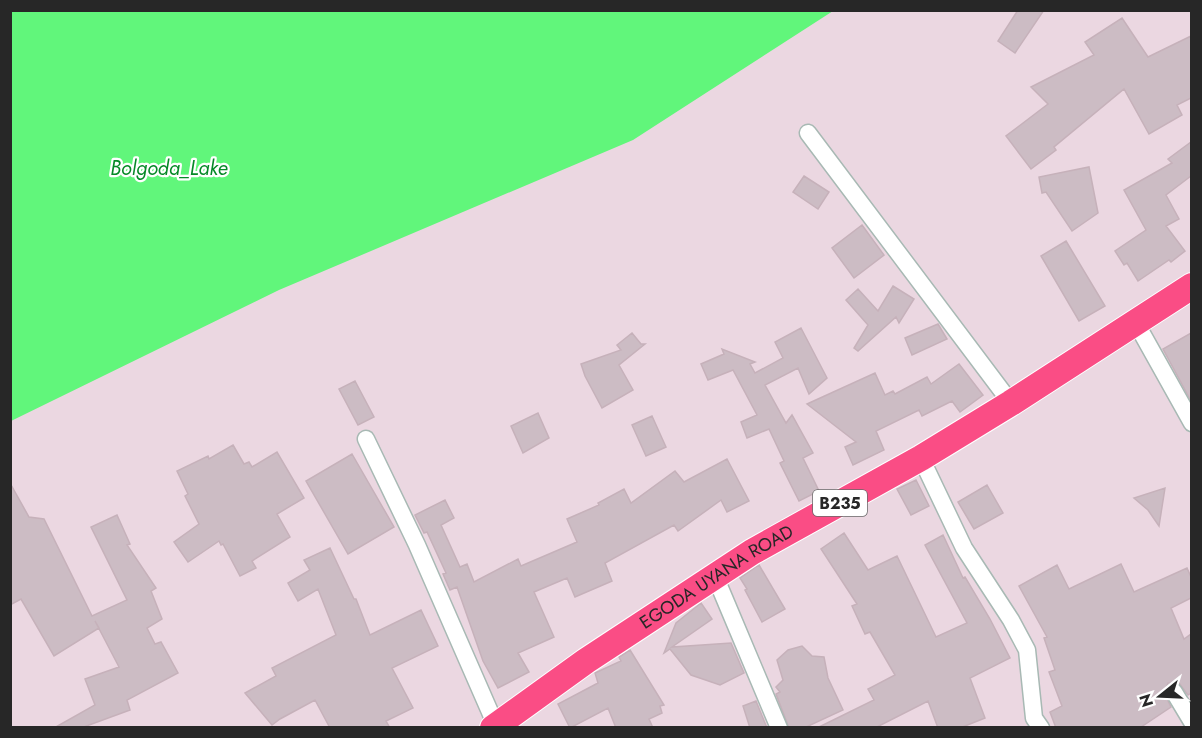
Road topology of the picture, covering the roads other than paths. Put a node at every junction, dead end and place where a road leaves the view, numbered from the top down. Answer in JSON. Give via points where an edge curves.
{"nodes":[{"id":1,"x":808,"y":133,"type":"dead end"},
{"id":2,"x":1191,"y":286,"type":"edge"},
{"id":3,"x":1136,"y":321,"type":"junction"},
{"id":4,"x":1011,"y":402,"type":"junction"},
{"id":5,"x":1191,"y":423,"type":"edge"},
{"id":6,"x":366,"y":439,"type":"dead end"},
{"id":7,"x":921,"y":458,"type":"junction"},
{"id":8,"x":715,"y":576,"type":"junction"},
{"id":9,"x":1174,"y":692,"type":"dead end"},
{"id":10,"x":1191,"y":722,"type":"edge"},
{"id":11,"x":495,"y":727,"type":"edge"},
{"id":12,"x":778,"y":728,"type":"edge"},
{"id":13,"x":1041,"y":728,"type":"edge"}],
"edges":[{"from":1,"to":4,"type":"street"},
{"from":2,"to":3,"type":"main road","name":"EGODA UYANA ROAD","number":"B235"},
{"from":3,"to":4,"type":"main road","name":"EGODA UYANA ROAD","number":"B235"},
{"from":3,"to":5,"type":"street"},
{"from":4,"to":7,"type":"main road","name":"EGODA UYANA ROAD","number":"B235"},
{"from":6,"to":11,"type":"street","via":[[417,545]]},
{"from":7,"to":8,"type":"main road","name":"EGODA UYANA ROAD","number":"B235"},
{"from":7,"to":13,"type":"street","via":[[964,548],[1027,650],[1034,718]]},
{"from":8,"to":11,"type":"main road","name":"EGODA UYANA ROAD","number":"B235"},
{"from":8,"to":12,"type":"street"},
{"from":9,"to":10,"type":"street"}]}
